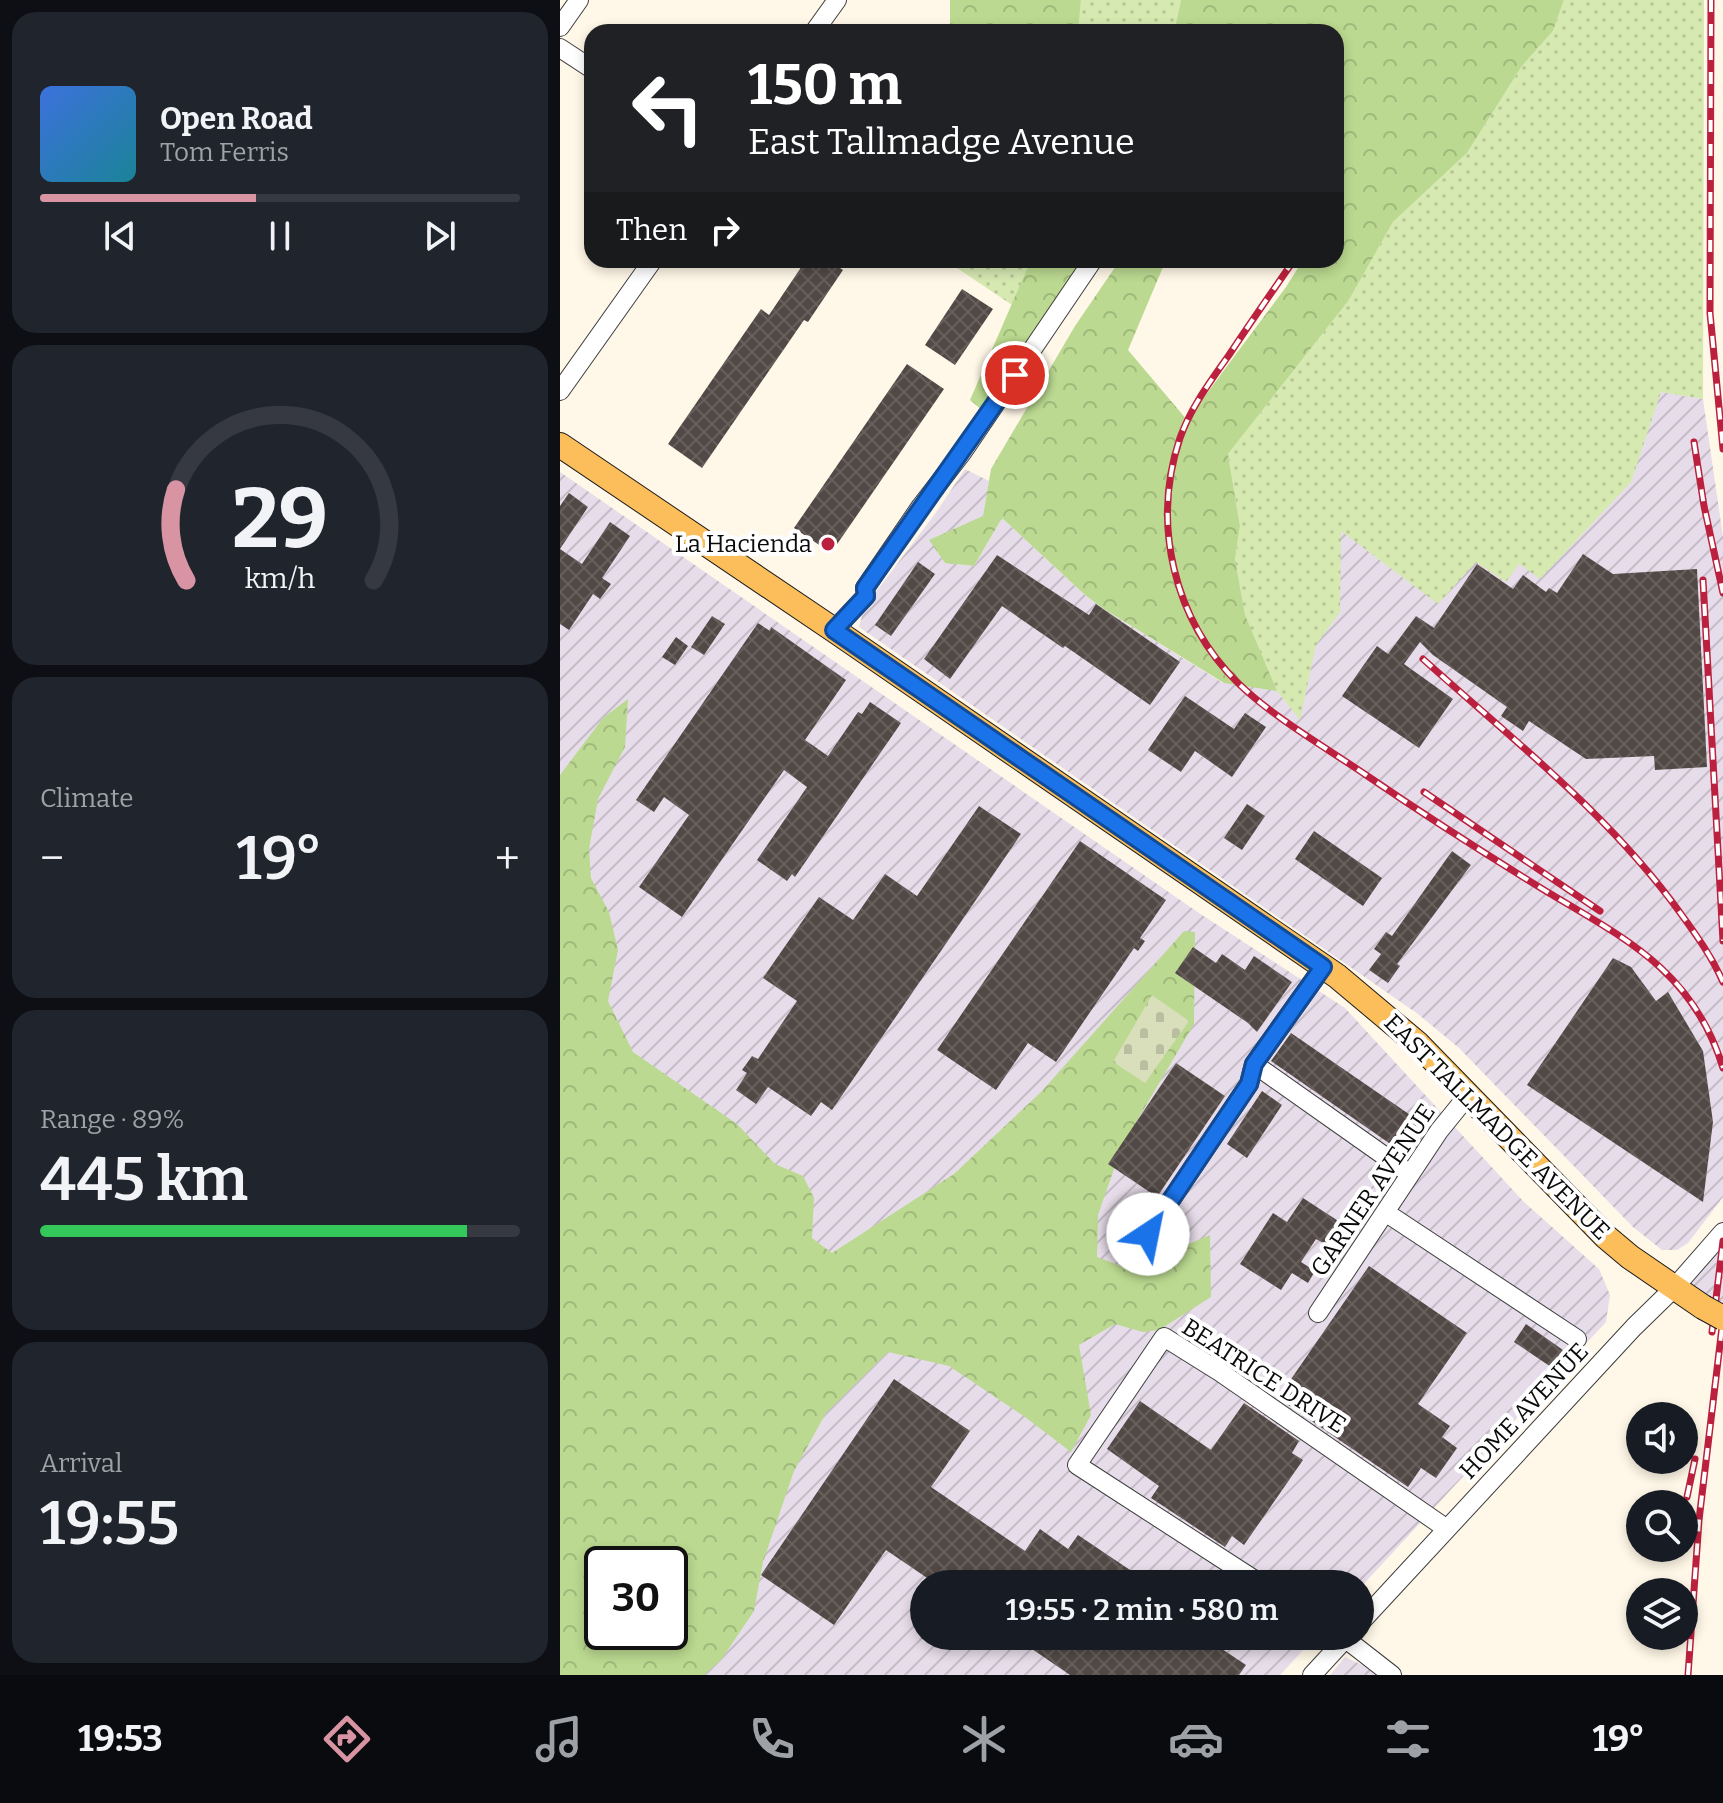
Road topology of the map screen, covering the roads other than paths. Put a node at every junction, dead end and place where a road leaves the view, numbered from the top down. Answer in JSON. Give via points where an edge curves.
{"nodes":[{"id":1,"x":579,"y":0,"type":"edge"},
{"id":2,"x":837,"y":0,"type":"edge"},
{"id":3,"x":820,"y":24,"type":"edge"},
{"id":4,"x":560,"y":27,"type":"edge"},
{"id":5,"x":560,"y":48,"type":"edge"},
{"id":6,"x":584,"y":64,"type":"edge"},
{"id":7,"x":647,"y":268,"type":"edge"},
{"id":8,"x":1088,"y":268,"type":"edge"},
{"id":9,"x":560,"y":391,"type":"edge"},
{"id":10,"x":560,"y":445,"type":"edge"},
{"id":11,"x":834,"y":630,"type":"junction"},
{"id":12,"x":1323,"y":967,"type":"junction"},
{"id":13,"x":1254,"y":1064,"type":"junction"},
{"id":14,"x":1469,"y":1094,"type":"junction"},
{"id":15,"x":1410,"y":1174,"type":"junction"},
{"id":16,"x":1385,"y":1212,"type":"junction"},
{"id":17,"x":1148,"y":1234,"type":"dead end"},
{"id":18,"x":1717,"y":1238,"type":"edge"},
{"id":19,"x":1674,"y":1288,"type":"junction"},
{"id":20,"x":1713,"y":1312,"type":"edge"},
{"id":21,"x":1318,"y":1313,"type":"dead end"},
{"id":22,"x":1577,"y":1339,"type":"dead end"},
{"id":23,"x":1447,"y":1529,"type":"junction"},
{"id":24,"x":1239,"y":1570,"type":"edge"},
{"id":25,"x":1374,"y":1608,"type":"edge"},
{"id":26,"x":1334,"y":1650,"type":"edge"},
{"id":27,"x":1362,"y":1650,"type":"edge"},
{"id":28,"x":1312,"y":1675,"type":"edge"},
{"id":29,"x":1392,"y":1675,"type":"edge"}],
"edges":[{"from":1,"to":4,"type":"street"},
{"from":2,"to":3,"type":"street"},
{"from":5,"to":6,"type":"street"},
{"from":7,"to":9,"type":"street"},
{"from":8,"to":11,"type":"street","via":[[865,588],[866,596]]},
{"from":10,"to":11,"type":"main road","name":"EAST TALLMADGE AVENUE"},
{"from":11,"to":12,"type":"main road","name":"EAST TALLMADGE AVENUE"},
{"from":12,"to":13,"type":"street"},
{"from":12,"to":14,"type":"main road","name":"EAST TALLMADGE AVENUE","via":[[1398,1026]]},
{"from":13,"to":15,"type":"street"},
{"from":13,"to":17,"type":"street","via":[[1249,1084]]},
{"from":14,"to":15,"type":"street","name":"GARNER AVENUE"},
{"from":14,"to":19,"type":"main road","name":"EAST TALLMADGE AVENUE","via":[[1580,1213]]},
{"from":15,"to":16,"type":"street","name":"GARNER AVENUE"},
{"from":16,"to":21,"type":"street","name":"GARNER AVENUE"},
{"from":16,"to":22,"type":"street"},
{"from":18,"to":19,"type":"street","name":"HOME AVENUE"},
{"from":19,"to":20,"type":"main road","name":"EAST TALLMADGE AVENUE"},
{"from":19,"to":23,"type":"street","name":"HOME AVENUE"},
{"from":23,"to":24,"type":"street","name":"BEATRICE DRIVE","via":[[1164,1337],[1077,1465]]},
{"from":23,"to":25,"type":"street","name":"HOME AVENUE"},
{"from":26,"to":28,"type":"street"},
{"from":27,"to":29,"type":"street"}]}
